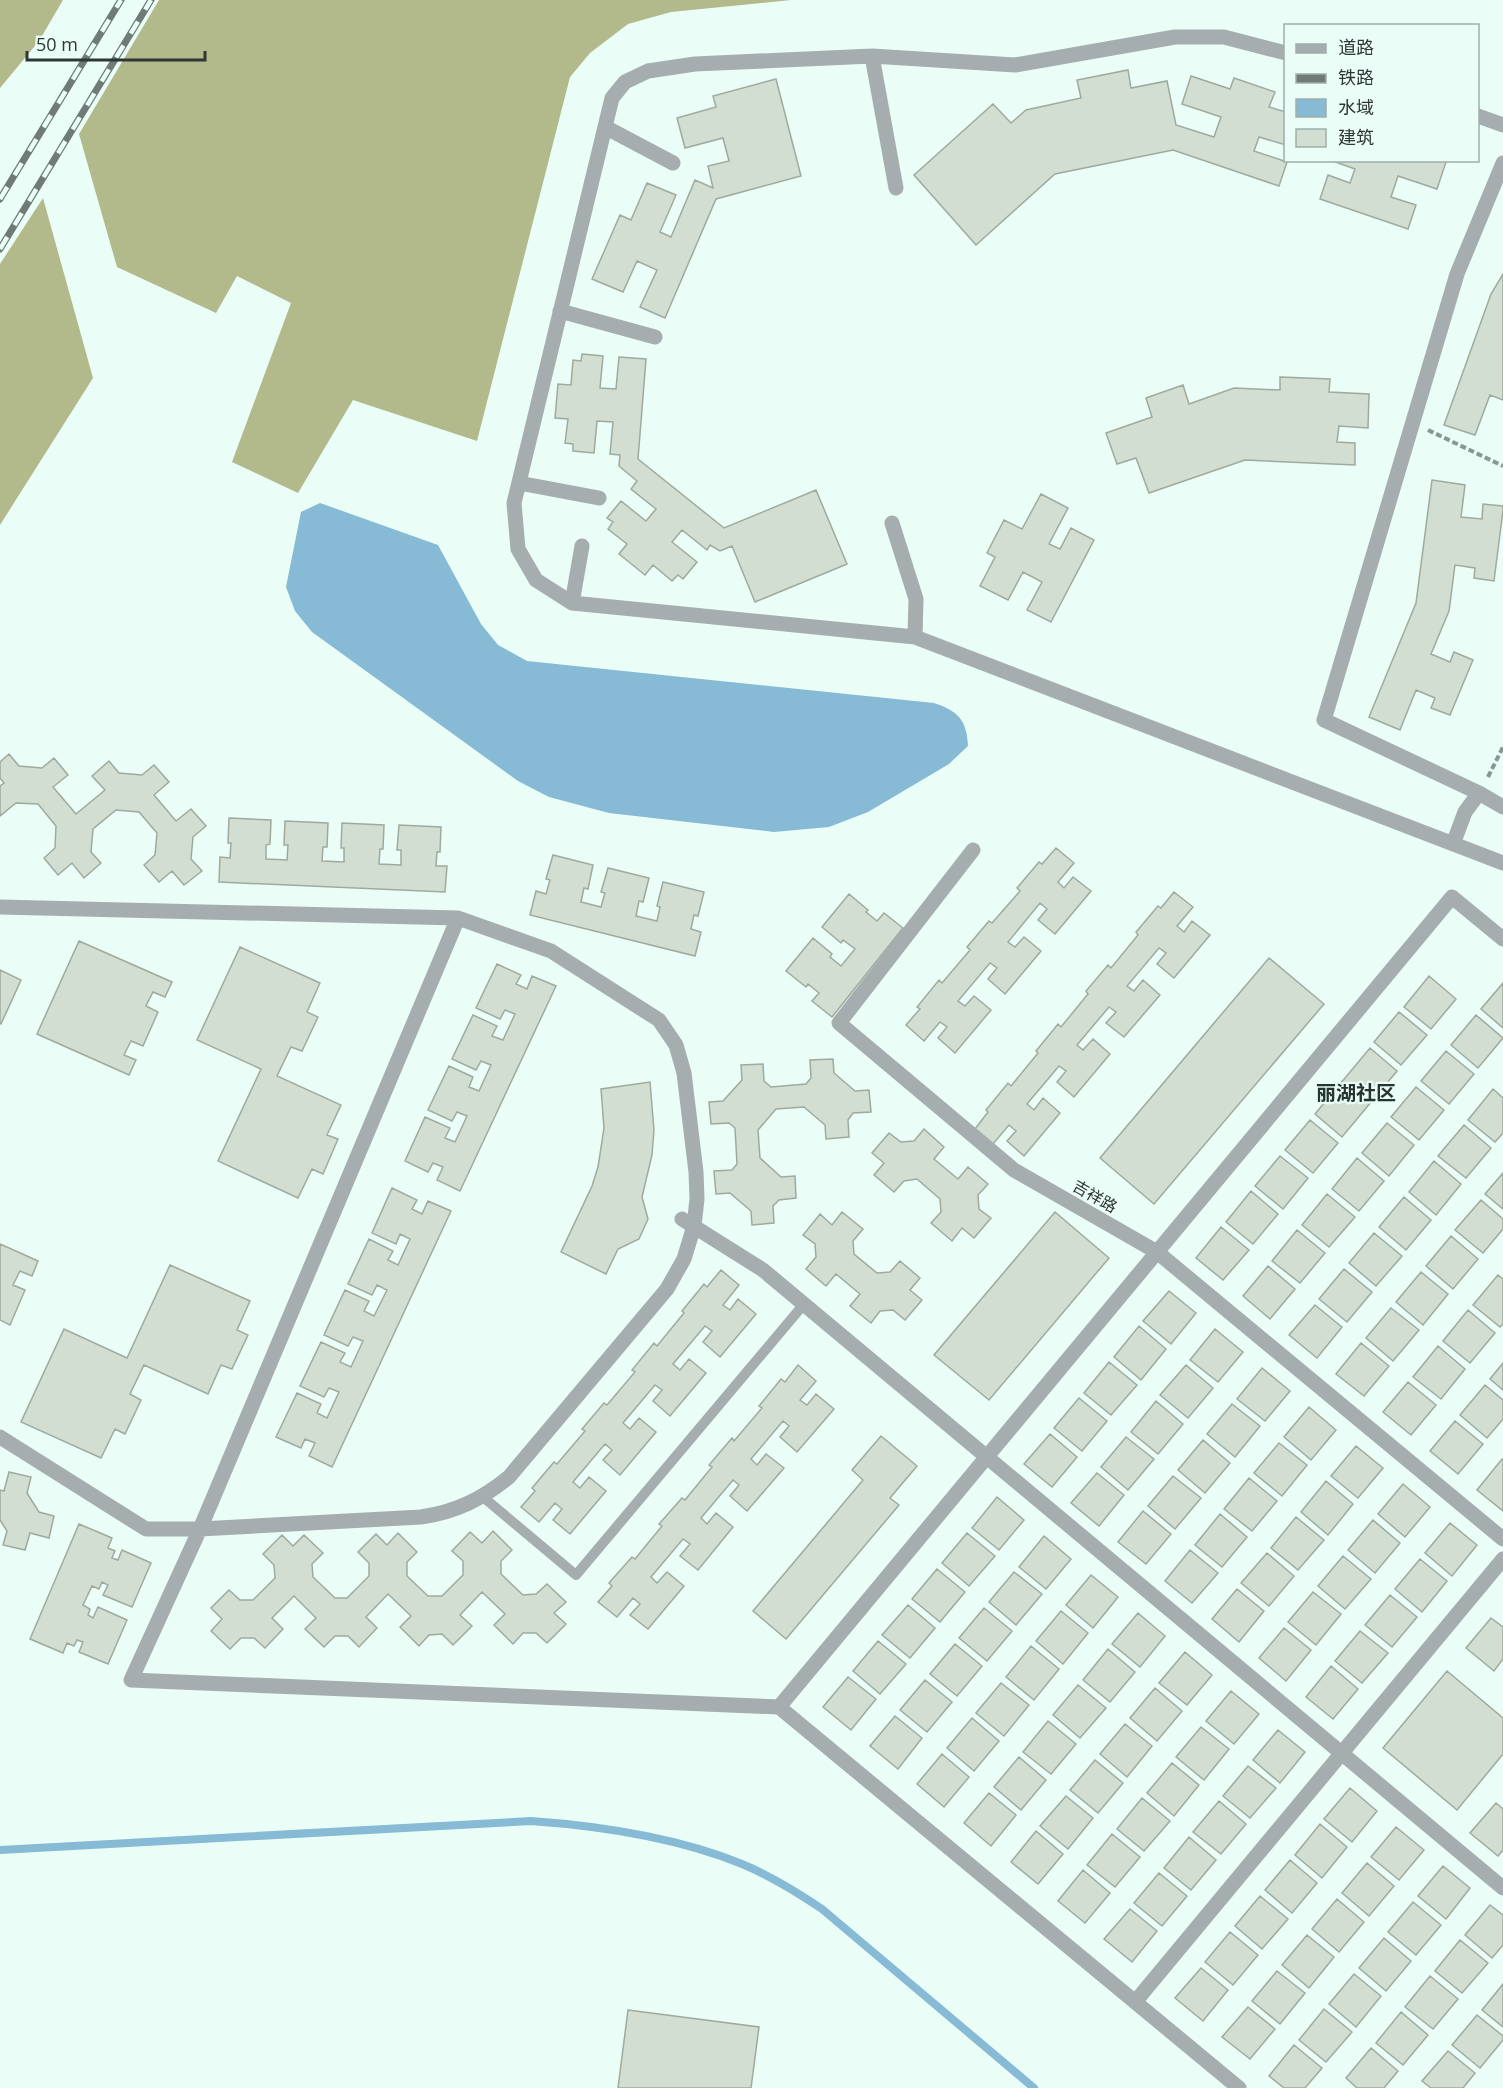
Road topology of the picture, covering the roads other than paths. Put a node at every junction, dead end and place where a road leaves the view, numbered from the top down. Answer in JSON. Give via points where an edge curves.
{"nodes":[{"id":1,"x":1284,"y":52,"type":"edge"},
{"id":2,"x":872,"y":56,"type":"junction"},
{"id":3,"x":1479,"y":116,"type":"edge"},
{"id":4,"x":1503,"y":125,"type":"edge"},
{"id":5,"x":605,"y":128,"type":"junction"},
{"id":6,"x":673,"y":163,"type":"dead end"},
{"id":7,"x":1503,"y":163,"type":"edge"},
{"id":8,"x":896,"y":188,"type":"dead end"},
{"id":9,"x":560,"y":311,"type":"junction"},
{"id":10,"x":655,"y":337,"type":"dead end"},
{"id":11,"x":519,"y":483,"type":"junction"},
{"id":12,"x":599,"y":498,"type":"dead end"},
{"id":13,"x":892,"y":523,"type":"dead end"},
{"id":14,"x":582,"y":546,"type":"dead end"},
{"id":15,"x":572,"y":603,"type":"junction"},
{"id":16,"x":915,"y":638,"type":"junction"},
{"id":17,"x":1479,"y":793,"type":"junction"},
{"id":18,"x":1503,"y":807,"type":"edge"},
{"id":19,"x":1453,"y":844,"type":"junction"},
{"id":20,"x":972,"y":850,"type":"dead end"},
{"id":21,"x":1503,"y":863,"type":"edge"},
{"id":22,"x":0,"y":906,"type":"edge"},
{"id":23,"x":458,"y":918,"type":"junction"},
{"id":24,"x":1503,"y":939,"type":"edge"},
{"id":25,"x":688,"y":1223,"type":"junction"},
{"id":26,"x":1157,"y":1252,"type":"junction"},
{"id":27,"x":804,"y":1304,"type":"junction"},
{"id":28,"x":0,"y":1437,"type":"edge"},
{"id":29,"x":987,"y":1457,"type":"junction"},
{"id":30,"x":483,"y":1497,"type":"junction"},
{"id":31,"x":200,"y":1529,"type":"junction"},
{"id":32,"x":1503,"y":1539,"type":"edge"},
{"id":33,"x":1503,"y":1559,"type":"edge"},
{"id":34,"x":779,"y":1707,"type":"junction"},
{"id":35,"x":1341,"y":1754,"type":"junction"},
{"id":36,"x":1503,"y":1888,"type":"edge"},
{"id":37,"x":1135,"y":2002,"type":"junction"},
{"id":38,"x":1239,"y":2088,"type":"edge"}],
"edges":[{"from":1,"to":2,"type":"street","via":[[1224,37],[1175,36],[1015,64]]},
{"from":2,"to":5,"type":"street","via":[[695,64],[648,71],[625,82],[612,98]]},
{"from":2,"to":8,"type":"street"},
{"from":3,"to":4,"type":"street"},
{"from":5,"to":6,"type":"street"},
{"from":5,"to":9,"type":"street"},
{"from":7,"to":17,"type":"street","via":[[1457,274],[1324,720]]},
{"from":9,"to":10,"type":"street"},
{"from":9,"to":11,"type":"street"},
{"from":11,"to":12,"type":"street"},
{"from":11,"to":15,"type":"street","via":[[514,503],[518,549],[536,580]]},
{"from":13,"to":16,"type":"street","via":[[916,599]]},
{"from":14,"to":15,"type":"street"},
{"from":15,"to":16,"type":"street"},
{"from":16,"to":19,"type":"street"},
{"from":17,"to":18,"type":"street"},
{"from":17,"to":19,"type":"street","via":[[1465,812]]},
{"from":19,"to":21,"type":"street"},
{"from":20,"to":26,"type":"street","name":"吉祥路","via":[[839,1023],[1014,1170]]},
{"from":22,"to":23,"type":"street"},
{"from":23,"to":25,"type":"street","via":[[551,951],[660,1020],[676,1045],[684,1073],[697,1199]]},
{"from":23,"to":31,"type":"street"},
{"from":24,"to":26,"type":"street","via":[[1452,897]]},
{"from":25,"to":27,"type":"street","via":[[763,1270]]},
{"from":25,"to":30,"type":"street","via":[[684,1259],[667,1289],[509,1477]]},
{"from":26,"to":29,"type":"street"},
{"from":26,"to":32,"type":"street","name":"吉祥路"},
{"from":27,"to":29,"type":"street"},
{"from":27,"to":30,"type":"lane","via":[[576,1575]]},
{"from":28,"to":31,"type":"street","via":[[146,1529]]},
{"from":29,"to":34,"type":"street"},
{"from":29,"to":35,"type":"street"},
{"from":30,"to":31,"type":"street","via":[[453,1511],[421,1517]]},
{"from":31,"to":34,"type":"street","via":[[131,1680]]},
{"from":33,"to":35,"type":"street"},
{"from":34,"to":37,"type":"street"},
{"from":35,"to":36,"type":"street"},
{"from":35,"to":37,"type":"street"},
{"from":37,"to":38,"type":"street"}]}
